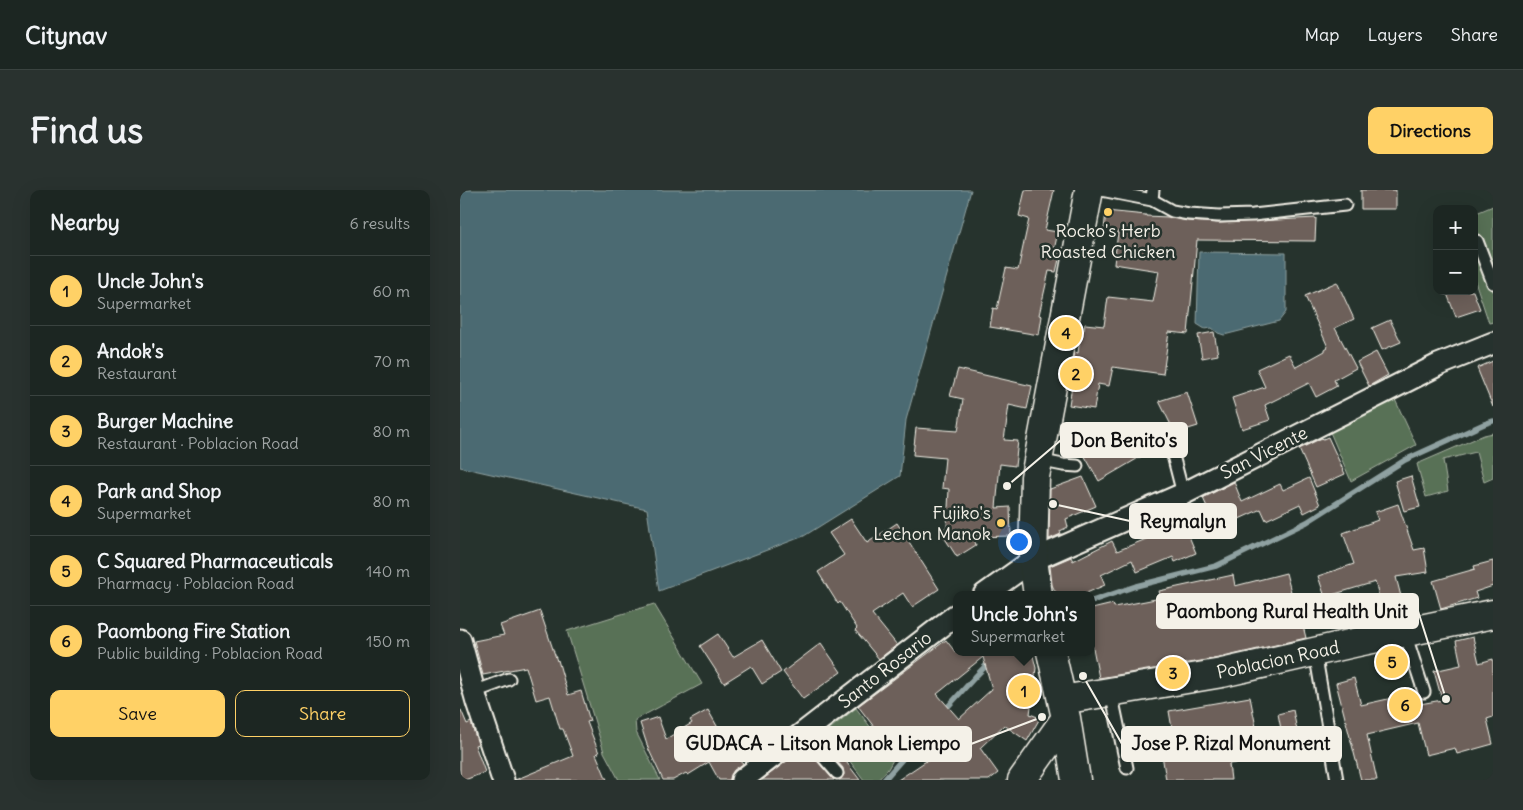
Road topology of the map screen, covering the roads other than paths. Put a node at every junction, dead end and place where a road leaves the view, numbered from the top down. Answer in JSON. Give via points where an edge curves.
{"nodes":[{"id":1,"x":1089,"y":190,"type":"edge"},
{"id":2,"x":1101,"y":190,"type":"edge"},
{"id":3,"x":1152,"y":195,"type":"edge"},
{"id":4,"x":1345,"y":205,"type":"dead end"},
{"id":5,"x":1478,"y":244,"type":"edge"},
{"id":6,"x":1493,"y":283,"type":"edge"},
{"id":7,"x":1493,"y":343,"type":"edge"},
{"id":8,"x":1168,"y":436,"type":"dead end"},
{"id":9,"x":1038,"y":460,"type":"junction"},
{"id":10,"x":1077,"y":466,"type":"dead end"},
{"id":11,"x":1183,"y":494,"type":"junction"},
{"id":12,"x":1033,"y":560,"type":"junction"},
{"id":13,"x":990,"y":591,"type":"edge"},
{"id":14,"x":1037,"y":591,"type":"edge"},
{"id":15,"x":1493,"y":614,"type":"edge"},
{"id":16,"x":953,"y":617,"type":"edge"},
{"id":17,"x":1405,"y":633,"type":"junction"},
{"id":18,"x":460,"y":640,"type":"edge"},
{"id":19,"x":1315,"y":652,"type":"junction"},
{"id":20,"x":1051,"y":656,"type":"edge"},
{"id":21,"x":496,"y":676,"type":"dead end"},
{"id":22,"x":509,"y":679,"type":"dead end"},
{"id":23,"x":469,"y":687,"type":"edge"},
{"id":24,"x":1111,"y":692,"type":"junction"},
{"id":25,"x":1424,"y":692,"type":"dead end"},
{"id":26,"x":1064,"y":709,"type":"junction"},
{"id":27,"x":803,"y":734,"type":"junction"},
{"id":28,"x":1127,"y":768,"type":"dead end"},
{"id":29,"x":837,"y":773,"type":"dead end"},
{"id":30,"x":498,"y":778,"type":"edge"},
{"id":31,"x":742,"y":780,"type":"edge"},
{"id":32,"x":1022,"y":780,"type":"edge"},
{"id":33,"x":1076,"y":780,"type":"edge"},
{"id":34,"x":1338,"y":780,"type":"edge"}],
"edges":[{"from":1,"to":9,"type":"main road"},
{"from":2,"to":3,"type":"lane"},
{"from":3,"to":4,"type":"lane","via":[[1172,211],[1219,216]]},
{"from":5,"to":6,"type":"lane"},
{"from":7,"to":11,"type":"street","name":"San Vicente","via":[[1438,365]]},
{"from":8,"to":11,"type":"lane"},
{"from":9,"to":10,"type":"lane"},
{"from":9,"to":12,"type":"main road"},
{"from":11,"to":12,"type":"street","name":"San Vicente"},
{"from":12,"to":13,"type":"street"},
{"from":12,"to":14,"type":"main road"},
{"from":15,"to":17,"type":"main road","name":"Poblacion Road"},
{"from":16,"to":27,"type":"street","name":"Santo Rosario"},
{"from":17,"to":19,"type":"main road","name":"Poblacion Road"},
{"from":17,"to":25,"type":"lane"},
{"from":18,"to":23,"type":"street"},
{"from":19,"to":24,"type":"main road","name":"Poblacion Road","via":[[1222,673]]},
{"from":19,"to":34,"type":"lane"},
{"from":20,"to":26,"type":"main road"},
{"from":21,"to":23,"type":"lane"},
{"from":22,"to":23,"type":"lane"},
{"from":23,"to":30,"type":"street"},
{"from":24,"to":26,"type":"main road","name":"Poblacion Road"},
{"from":24,"to":28,"type":"lane"},
{"from":26,"to":32,"type":"main road"},
{"from":26,"to":33,"type":"main road"},
{"from":27,"to":29,"type":"lane"},
{"from":27,"to":31,"type":"street","name":"Santo Rosario"}]}
